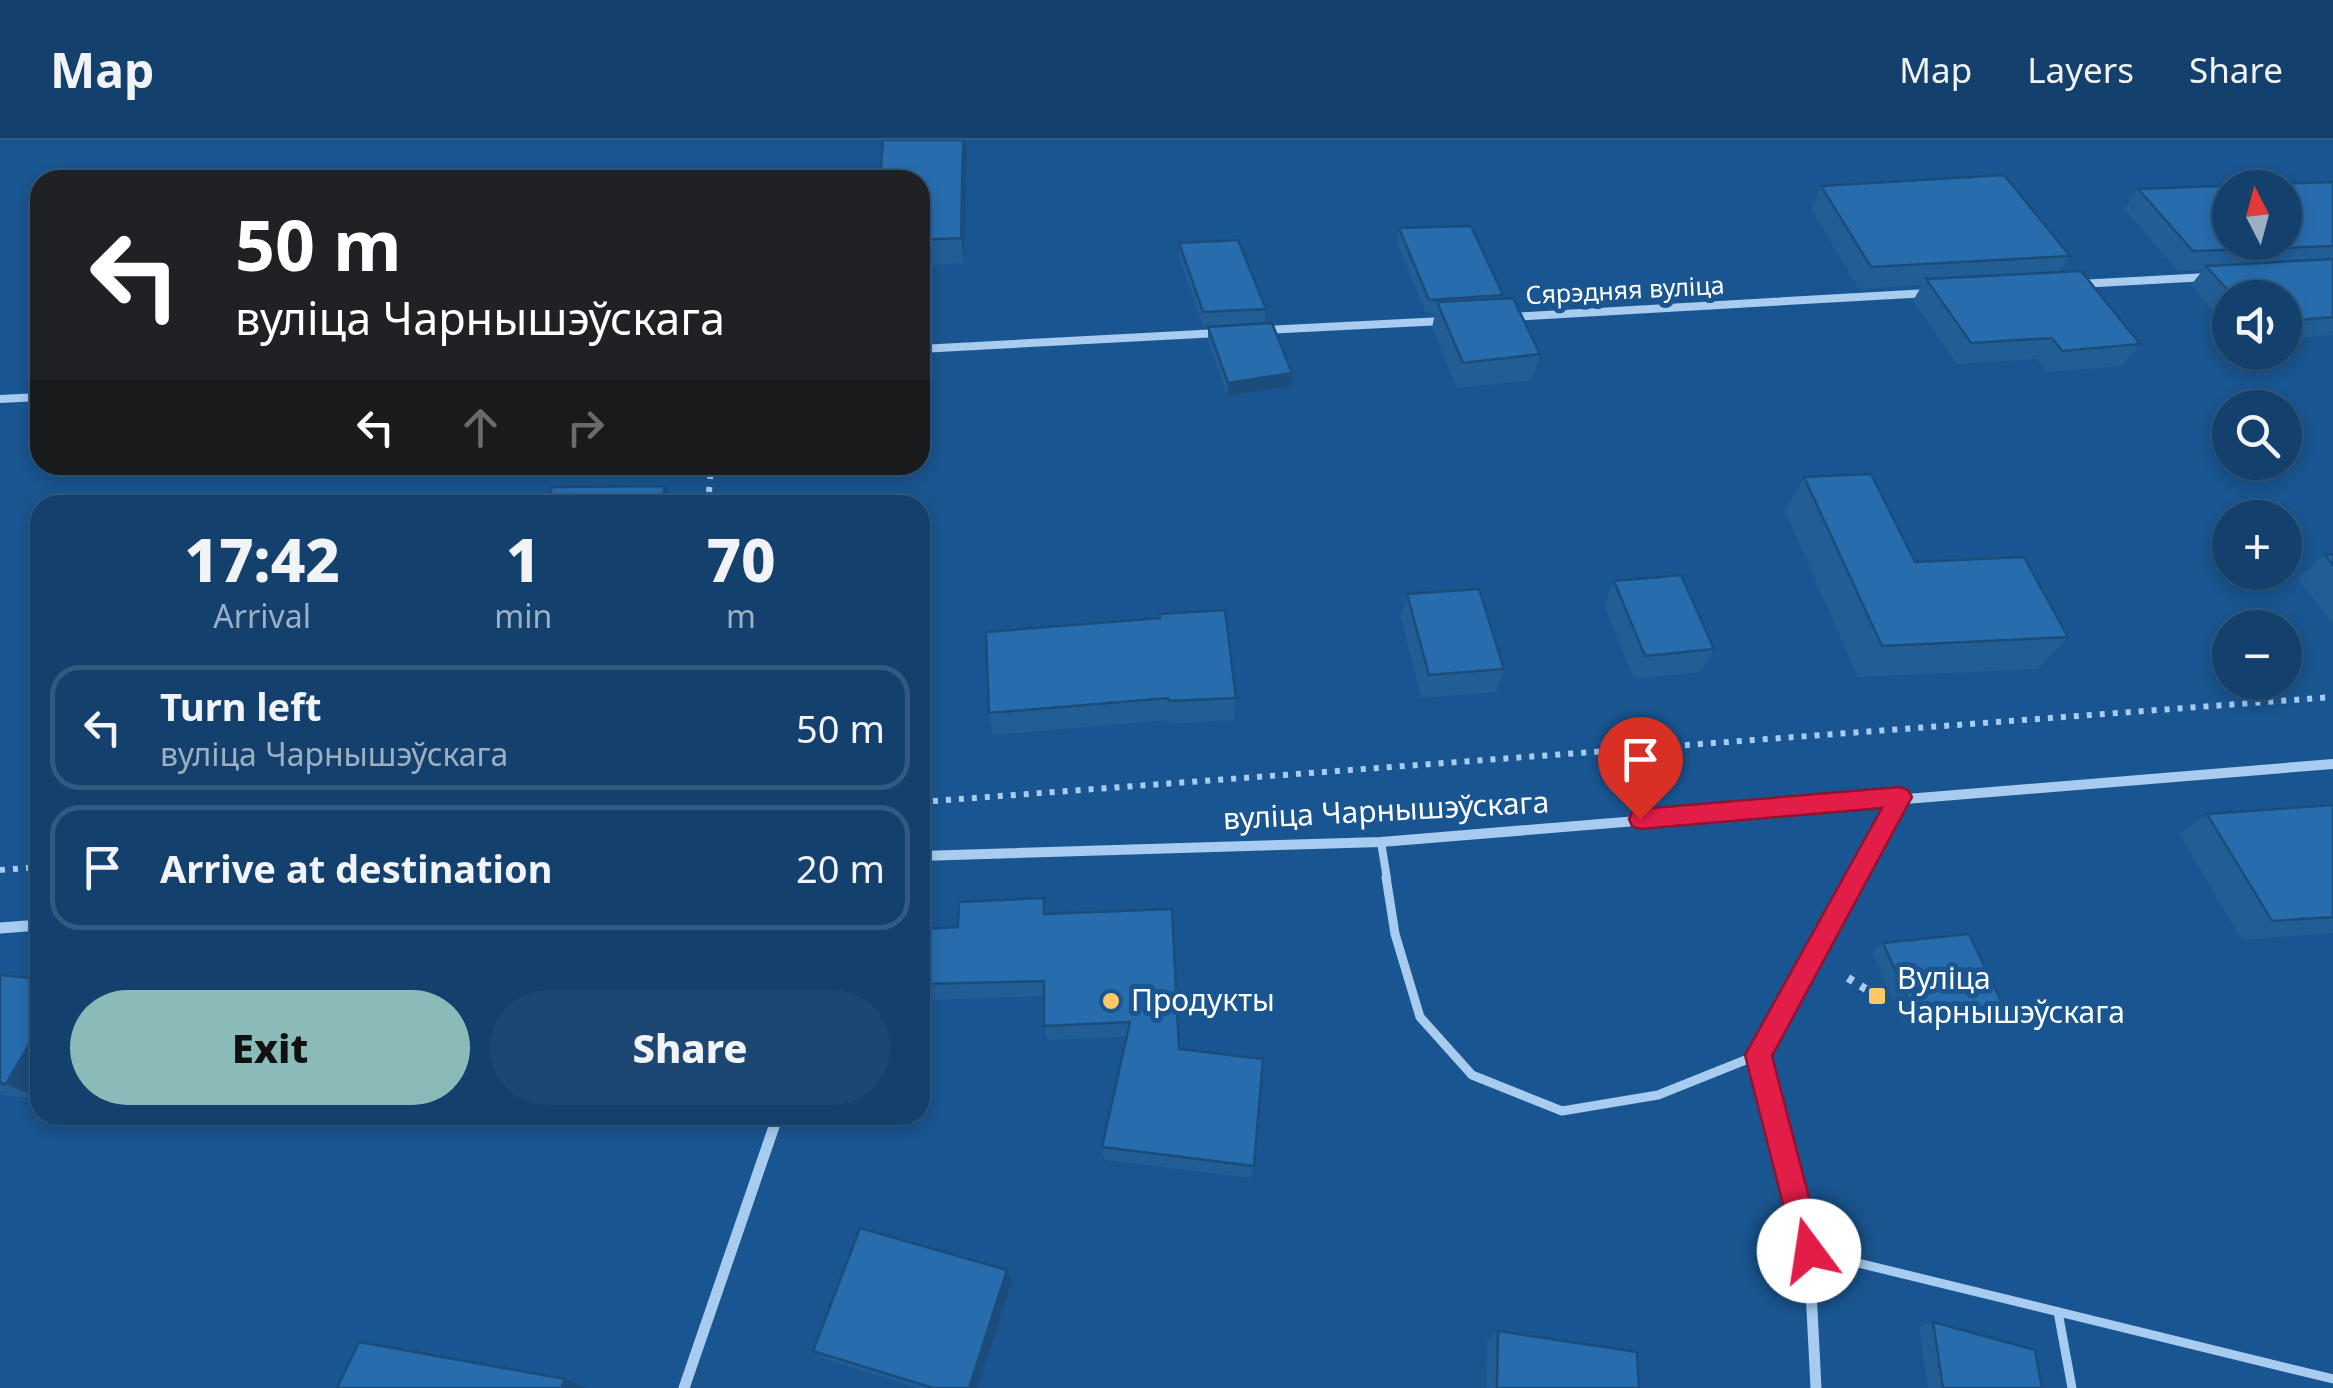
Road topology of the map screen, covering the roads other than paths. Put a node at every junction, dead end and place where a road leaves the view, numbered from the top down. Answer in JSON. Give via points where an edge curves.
{"nodes":[{"id":1,"x":2213,"y":276,"type":"edge"},
{"id":2,"x":2074,"y":284,"type":"edge"},
{"id":3,"x":1934,"y":292,"type":"edge"},
{"id":4,"x":1495,"y":318,"type":"edge"},
{"id":5,"x":1455,"y":320,"type":"edge"},
{"id":6,"x":1257,"y":331,"type":"edge"},
{"id":7,"x":1237,"y":332,"type":"edge"},
{"id":8,"x":930,"y":348,"type":"edge"},
{"id":9,"x":30,"y":398,"type":"edge"},
{"id":10,"x":0,"y":399,"type":"edge"},
{"id":11,"x":2333,"y":764,"type":"edge"},
{"id":12,"x":1900,"y":797,"type":"junction"},
{"id":13,"x":1381,"y":842,"type":"junction"},
{"id":14,"x":930,"y":858,"type":"edge"},
{"id":15,"x":30,"y":926,"type":"edge"},
{"id":16,"x":0,"y":928,"type":"edge"},
{"id":17,"x":1758,"y":1055,"type":"junction"},
{"id":18,"x":775,"y":1125,"type":"edge"},
{"id":19,"x":1809,"y":1251,"type":"junction"},
{"id":20,"x":2058,"y":1312,"type":"junction"},
{"id":21,"x":2333,"y":1379,"type":"edge"},
{"id":22,"x":684,"y":1388,"type":"edge"},
{"id":23,"x":1816,"y":1388,"type":"edge"},
{"id":24,"x":2072,"y":1388,"type":"edge"}],
"edges":[{"from":1,"to":2,"type":"street"},
{"from":3,"to":4,"type":"street","name":"Сярэдняя вуліца"},
{"from":5,"to":6,"type":"street"},
{"from":7,"to":8,"type":"street"},
{"from":9,"to":10,"type":"street"},
{"from":11,"to":12,"type":"street","name":"вуліца Чарнышэўскага"},
{"from":12,"to":13,"type":"street","name":"вуліца Чарнышэўскага"},
{"from":12,"to":17,"type":"street"},
{"from":13,"to":14,"type":"street","name":"вуліца Чарнышэўскага"},
{"from":13,"to":17,"type":"lane","via":[[1395,934],[1420,1017],[1472,1075],[1562,1111],[1658,1095]]},
{"from":15,"to":16,"type":"street"},
{"from":17,"to":19,"type":"street"},
{"from":18,"to":22,"type":"street"},
{"from":19,"to":20,"type":"lane"},
{"from":19,"to":23,"type":"street"},
{"from":20,"to":21,"type":"lane"},
{"from":20,"to":24,"type":"lane"}]}
